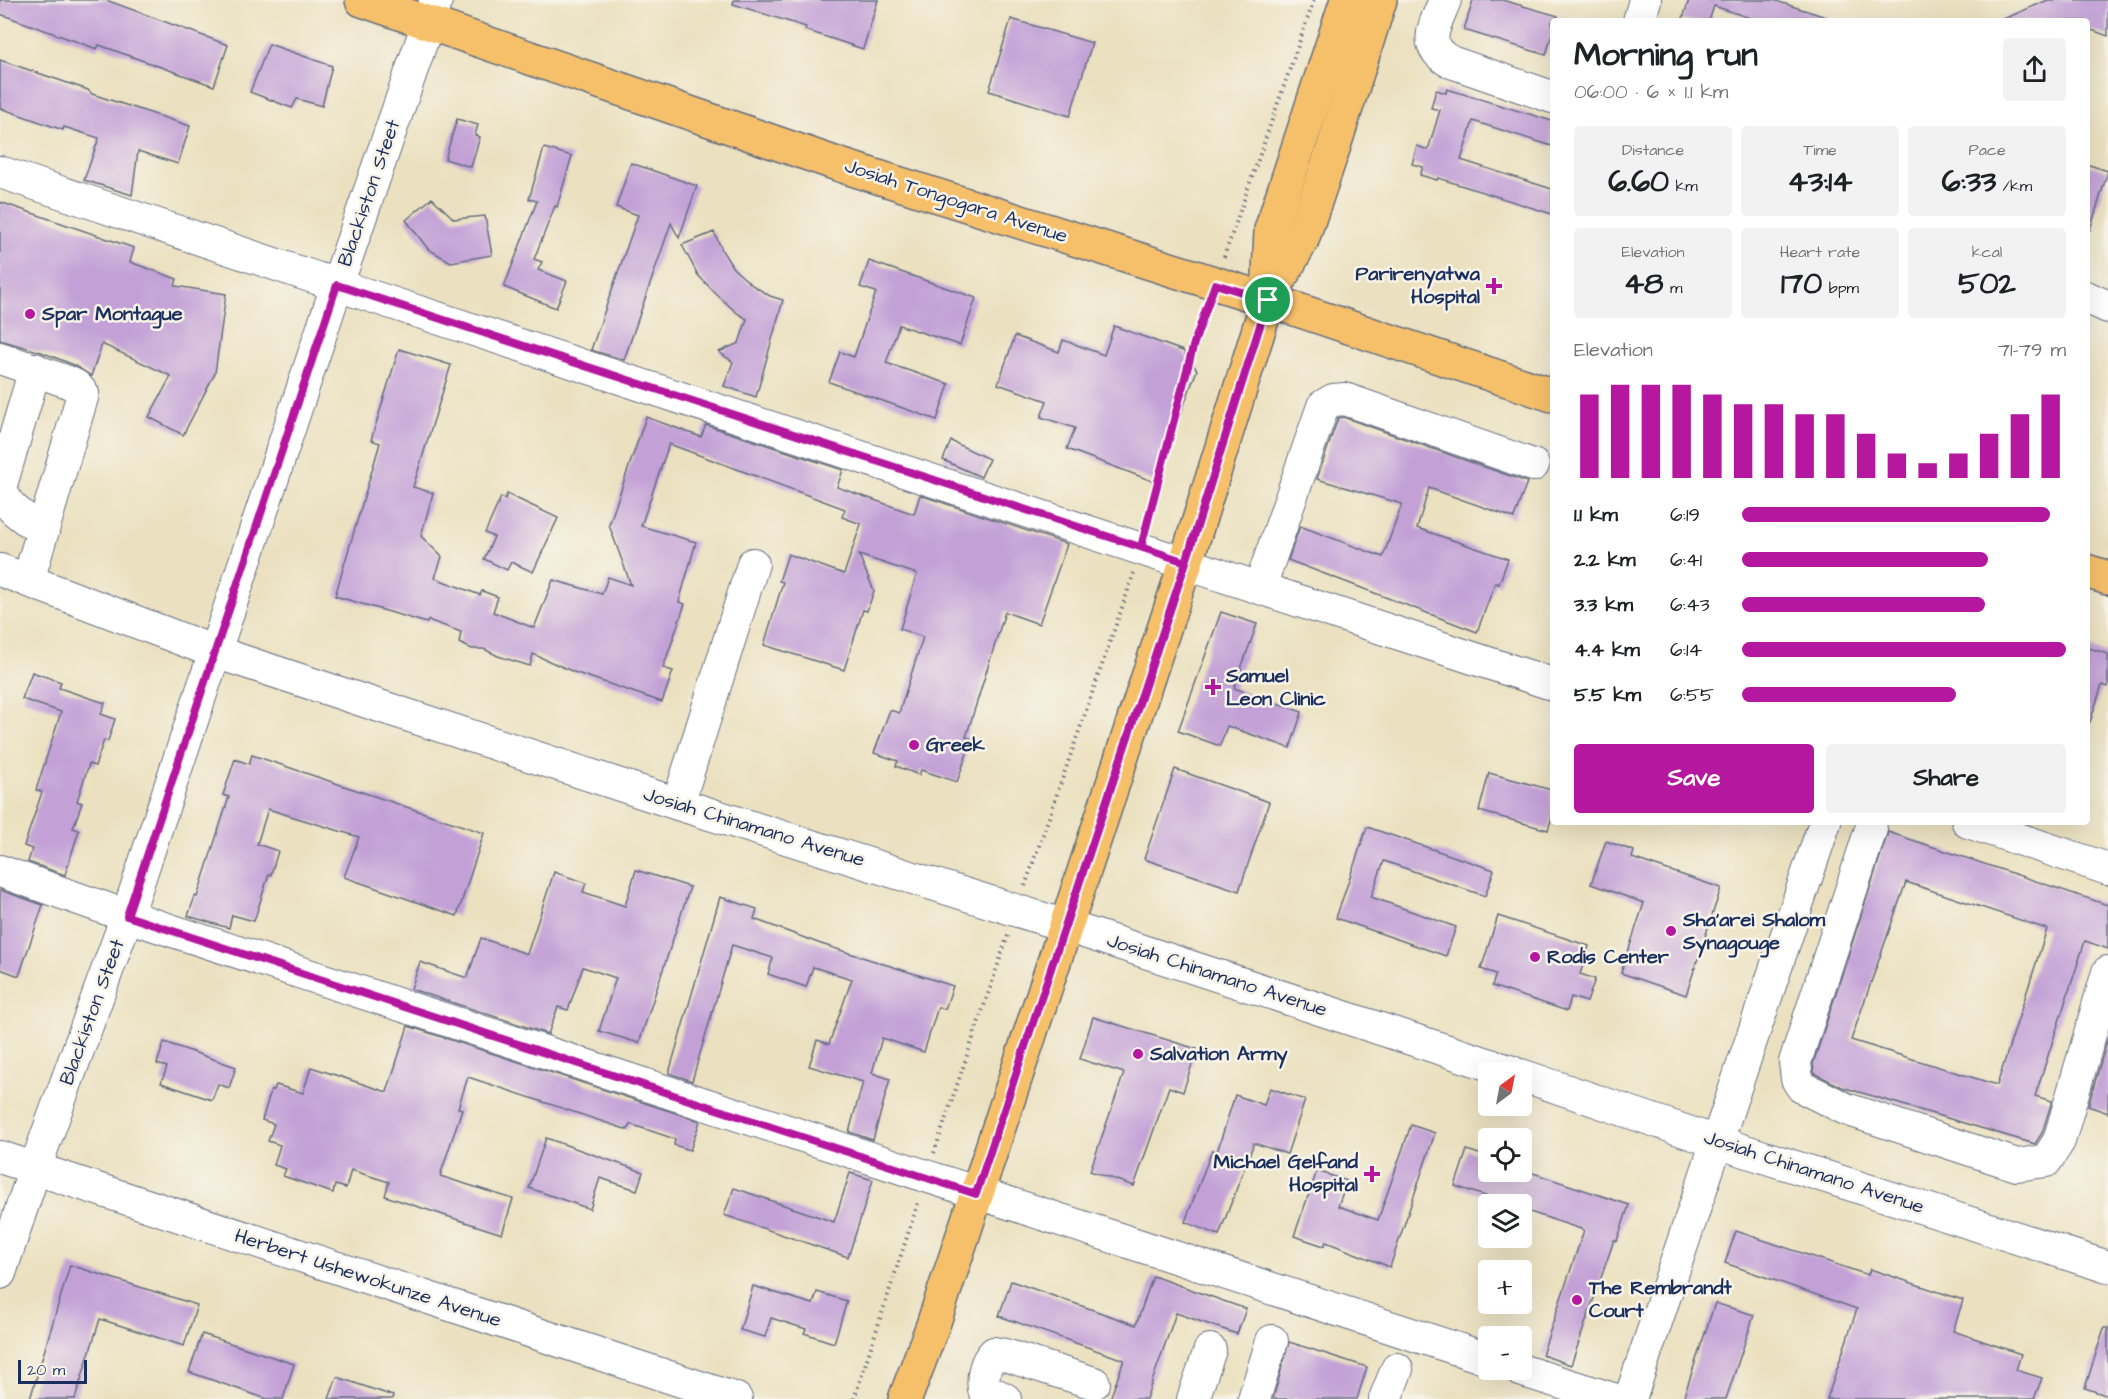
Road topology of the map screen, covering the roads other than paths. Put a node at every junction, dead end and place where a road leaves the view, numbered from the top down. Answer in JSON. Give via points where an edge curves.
{"nodes":[{"id":1,"x":362,"y":0,"type":"edge"},
{"id":2,"x":1347,"y":0,"type":"edge"},
{"id":3,"x":1380,"y":0,"type":"edge"},
{"id":4,"x":1445,"y":0,"type":"edge"},
{"id":5,"x":1646,"y":0,"type":"edge"},
{"id":6,"x":433,"y":11,"type":"edge"},
{"id":7,"x":1640,"y":18,"type":"edge"},
{"id":8,"x":1550,"y":96,"type":"edge"},
{"id":9,"x":0,"y":172,"type":"edge"},
{"id":10,"x":337,"y":285,"type":"junction"},
{"id":11,"x":2090,"y":299,"type":"edge"},
{"id":12,"x":1268,"y":300,"type":"junction"},
{"id":13,"x":2108,"y":307,"type":"edge"},
{"id":14,"x":0,"y":358,"type":"edge"},
{"id":15,"x":36,"y":369,"type":"junction"},
{"id":16,"x":1550,"y":394,"type":"edge"},
{"id":17,"x":1533,"y":465,"type":"dead end"},
{"id":18,"x":43,"y":531,"type":"junction"},
{"id":19,"x":1186,"y":562,"type":"junction"},
{"id":20,"x":753,"y":564,"type":"dead end"},
{"id":21,"x":2090,"y":572,"type":"edge"},
{"id":22,"x":14,"y":576,"type":"edge"},
{"id":23,"x":2108,"y":578,"type":"edge"},
{"id":24,"x":1260,"y":587,"type":"junction"},
{"id":25,"x":215,"y":652,"type":"junction"},
{"id":26,"x":1550,"y":683,"type":"edge"},
{"id":27,"x":678,"y":804,"type":"junction"},
{"id":28,"x":1824,"y":825,"type":"edge"},
{"id":29,"x":1977,"y":825,"type":"edge"},
{"id":30,"x":1871,"y":829,"type":"dead end"},
{"id":31,"x":2108,"y":869,"type":"edge"},
{"id":32,"x":0,"y":870,"type":"edge"},
{"id":33,"x":127,"y":916,"type":"junction"},
{"id":34,"x":1066,"y":926,"type":"junction"},
{"id":35,"x":2108,"y":972,"type":"edge"},
{"id":36,"x":1481,"y":1062,"type":"edge"},
{"id":37,"x":1532,"y":1080,"type":"edge"},
{"id":38,"x":1717,"y":1142,"type":"junction"},
{"id":39,"x":0,"y":1157,"type":"edge"},
{"id":40,"x":34,"y":1168,"type":"junction"},
{"id":41,"x":976,"y":1194,"type":"junction"},
{"id":42,"x":2108,"y":1267,"type":"edge"},
{"id":43,"x":0,"y":1273,"type":"edge"},
{"id":44,"x":1272,"y":1341,"type":"dead end"},
{"id":45,"x":1210,"y":1350,"type":"dead end"},
{"id":46,"x":1478,"y":1356,"type":"edge"},
{"id":47,"x":1397,"y":1369,"type":"dead end"},
{"id":48,"x":1532,"y":1374,"type":"edge"},
{"id":49,"x":1094,"y":1383,"type":"dead end"},
{"id":50,"x":736,"y":1399,"type":"edge"},
{"id":51,"x":905,"y":1399,"type":"edge"},
{"id":52,"x":1005,"y":1399,"type":"edge"},
{"id":53,"x":1193,"y":1399,"type":"edge"},
{"id":54,"x":1254,"y":1399,"type":"edge"},
{"id":55,"x":1385,"y":1399,"type":"edge"},
{"id":56,"x":1613,"y":1399,"type":"edge"},
{"id":57,"x":1630,"y":1399,"type":"edge"}],
"edges":[{"from":1,"to":6,"type":"main road","name":"Josiah Tongogara Avenue"},
{"from":2,"to":12,"type":"main road","via":[[1271,230]]},
{"from":3,"to":12,"type":"main road","via":[[1302,240]]},
{"from":4,"to":8,"type":"street","via":[[1433,32],[1433,47],[1440,56]]},
{"from":5,"to":7,"type":"street"},
{"from":6,"to":10,"type":"street","name":"Blackiston Steet"},
{"from":6,"to":12,"type":"main road","name":"Josiah Tongogara Avenue","via":[[843,166]]},
{"from":9,"to":10,"type":"street"},
{"from":10,"to":19,"type":"street"},
{"from":10,"to":25,"type":"street","name":"Blackiston Steet"},
{"from":11,"to":13,"type":"street"},
{"from":12,"to":16,"type":"main road","name":"Josiah Tongogara Avenue"},
{"from":12,"to":19,"type":"main road"},
{"from":14,"to":15,"type":"street"},
{"from":15,"to":18,"type":"street","via":[[1,485],[2,497],[11,507]]},
{"from":15,"to":18,"type":"street","via":[[76,386],[83,394]]},
{"from":17,"to":24,"type":"street","via":[[1345,399],[1333,400],[1323,406]]},
{"from":18,"to":22,"type":"street"},
{"from":19,"to":24,"type":"street"},
{"from":19,"to":34,"type":"main road"},
{"from":20,"to":27,"type":"street"},
{"from":21,"to":23,"type":"main road"},
{"from":22,"to":25,"type":"street","name":"Josiah Chinamano Avenue"},
{"from":24,"to":26,"type":"street"},
{"from":25,"to":27,"type":"street","name":"Josiah Chinamano Avenue"},
{"from":25,"to":33,"type":"street","name":"Blackiston Steet"},
{"from":27,"to":34,"type":"street","name":"Josiah Chinamano Avenue"},
{"from":28,"to":38,"type":"street"},
{"from":29,"to":31,"type":"street"},
{"from":30,"to":35,"type":"street","via":[[1795,1062],[1802,1087],[1846,1109],[2017,1164],[2046,1161],[2059,1141]]},
{"from":32,"to":33,"type":"street"},
{"from":33,"to":40,"type":"street","name":"Blackiston Steet"},
{"from":33,"to":41,"type":"street"},
{"from":34,"to":36,"type":"street","name":"Josiah Chinamano Avenue"},
{"from":34,"to":41,"type":"main road"},
{"from":37,"to":38,"type":"street","name":"Josiah Chinamano Avenue"},
{"from":38,"to":42,"type":"street","name":"Josiah Chinamano Avenue"},
{"from":38,"to":57,"type":"street"},
{"from":39,"to":40,"type":"street","name":"Herbert Ushewokunze Avenue"},
{"from":40,"to":43,"type":"street","name":"Blackiston Steet"},
{"from":40,"to":50,"type":"street","name":"Herbert Ushewokunze Avenue"},
{"from":41,"to":46,"type":"street"},
{"from":41,"to":51,"type":"main road"},
{"from":44,"to":54,"type":"street"},
{"from":45,"to":53,"type":"street"},
{"from":47,"to":55,"type":"street"},
{"from":48,"to":56,"type":"street"},
{"from":49,"to":52,"type":"street","via":[[994,1353],[989,1358],[984,1389]]}]}
